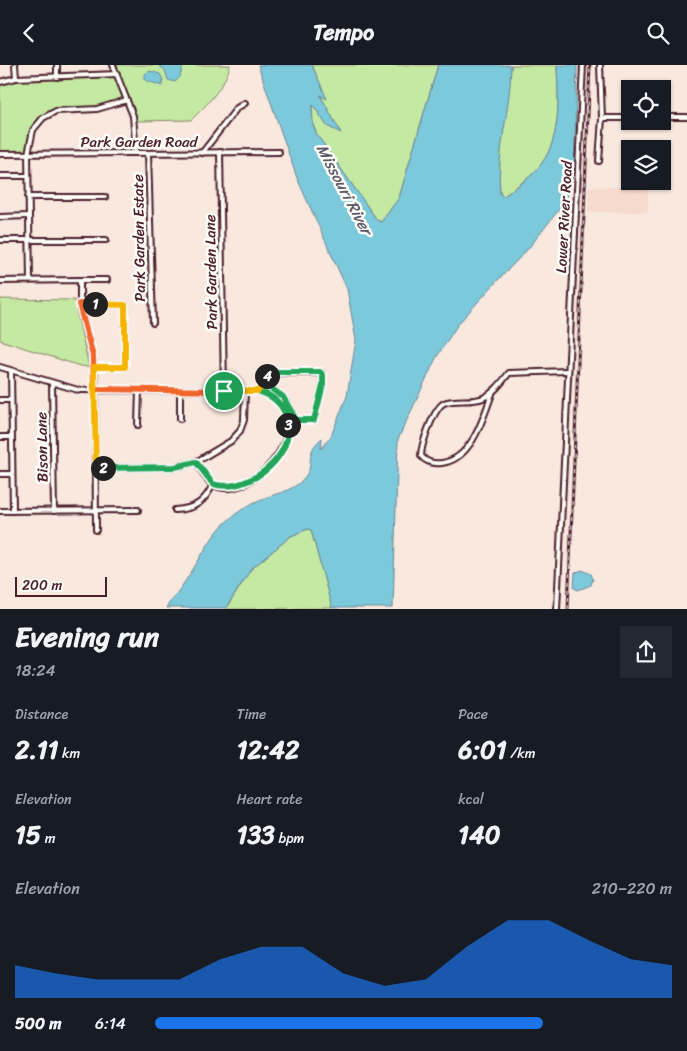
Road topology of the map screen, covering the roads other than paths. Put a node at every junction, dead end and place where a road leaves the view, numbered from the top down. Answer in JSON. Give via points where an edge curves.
{"nodes":[{"id":1,"x":15,"y":65,"type":"edge"},
{"id":2,"x":57,"y":65,"type":"edge"},
{"id":3,"x":113,"y":65,"type":"edge"},
{"id":4,"x":583,"y":65,"type":"edge"},
{"id":5,"x":600,"y":65,"type":"edge"},
{"id":6,"x":117,"y":74,"type":"junction"},
{"id":7,"x":58,"y":77,"type":"junction"},
{"id":8,"x":16,"y":78,"type":"junction"},
{"id":9,"x":0,"y":82,"type":"edge"},
{"id":10,"x":127,"y":101,"type":"junction"},
{"id":11,"x":245,"y":103,"type":"dead end"},
{"id":12,"x":621,"y":117,"type":"edge"},
{"id":13,"x":671,"y":117,"type":"edge"},
{"id":14,"x":687,"y":117,"type":"edge"},
{"id":15,"x":602,"y":118,"type":"junction"},
{"id":16,"x":220,"y":152,"type":"junction"},
{"id":17,"x":279,"y":152,"type":"dead end"},
{"id":18,"x":136,"y":153,"type":"junction"},
{"id":19,"x":148,"y":153,"type":"junction"},
{"id":20,"x":202,"y":153,"type":"junction"},
{"id":21,"x":0,"y":154,"type":"edge"},
{"id":22,"x":28,"y":154,"type":"junction"},
{"id":23,"x":599,"y":161,"type":"dead end"},
{"id":24,"x":0,"y":176,"type":"edge"},
{"id":25,"x":28,"y":176,"type":"junction"},
{"id":26,"x":28,"y":197,"type":"junction"},
{"id":27,"x":105,"y":197,"type":"dead end"},
{"id":28,"x":29,"y":216,"type":"junction"},
{"id":29,"x":0,"y":217,"type":"edge"},
{"id":30,"x":29,"y":239,"type":"junction"},
{"id":31,"x":0,"y":240,"type":"edge"},
{"id":32,"x":106,"y":240,"type":"dead end"},
{"id":33,"x":30,"y":280,"type":"junction"},
{"id":34,"x":80,"y":280,"type":"junction"},
{"id":35,"x":107,"y":280,"type":"dead end"},
{"id":36,"x":0,"y":281,"type":"edge"},
{"id":37,"x":79,"y":304,"type":"junction"},
{"id":38,"x":152,"y":323,"type":"dead end"},
{"id":39,"x":0,"y":367,"type":"edge"},
{"id":40,"x":94,"y":367,"type":"junction"},
{"id":41,"x":11,"y":371,"type":"junction"},
{"id":42,"x":567,"y":371,"type":"junction"},
{"id":43,"x":52,"y":384,"type":"junction"},
{"id":44,"x":265,"y":384,"type":"junction"},
{"id":45,"x":94,"y":389,"type":"junction"},
{"id":46,"x":138,"y":390,"type":"junction"},
{"id":47,"x":224,"y":391,"type":"junction"},
{"id":48,"x":245,"y":391,"type":"junction"},
{"id":49,"x":258,"y":391,"type":"junction"},
{"id":50,"x":494,"y":391,"type":"junction"},
{"id":51,"x":180,"y":392,"type":"junction"},
{"id":52,"x":11,"y":400,"type":"junction"},
{"id":53,"x":0,"y":401,"type":"edge"},
{"id":54,"x":180,"y":419,"type":"dead end"},
{"id":55,"x":138,"y":425,"type":"dead end"},
{"id":56,"x":0,"y":437,"type":"edge"},
{"id":57,"x":11,"y":437,"type":"junction"},
{"id":58,"x":196,"y":462,"type":"junction"},
{"id":59,"x":96,"y":468,"type":"junction"},
{"id":60,"x":0,"y":474,"type":"edge"},
{"id":61,"x":12,"y":474,"type":"junction"},
{"id":62,"x":213,"y":484,"type":"junction"},
{"id":63,"x":96,"y":510,"type":"junction"},
{"id":64,"x":138,"y":510,"type":"dead end"},
{"id":65,"x":175,"y":510,"type":"dead end"},
{"id":66,"x":0,"y":511,"type":"edge"},
{"id":67,"x":13,"y":511,"type":"junction"},
{"id":68,"x":54,"y":511,"type":"junction"},
{"id":69,"x":96,"y":530,"type":"dead end"},
{"id":70,"x":557,"y":609,"type":"edge"}],
"edges":[{"from":1,"to":8,"type":"street"},
{"from":2,"to":7,"type":"street"},
{"from":3,"to":6,"type":"street"},
{"from":4,"to":42,"type":"street","name":"Lower River Road"},
{"from":5,"to":15,"type":"street"},
{"from":6,"to":7,"type":"street"},
{"from":6,"to":10,"type":"street"},
{"from":7,"to":8,"type":"street"},
{"from":8,"to":9,"type":"street"},
{"from":10,"to":18,"type":"street","via":[[135,124]]},
{"from":10,"to":22,"type":"street","via":[[96,109],[56,111],[42,119],[33,130]]},
{"from":11,"to":20,"type":"street","via":[[237,108]]},
{"from":12,"to":15,"type":"street"},
{"from":13,"to":14,"type":"street"},
{"from":15,"to":23,"type":"street"},
{"from":16,"to":17,"type":"street","name":"Park Garden Road"},
{"from":16,"to":20,"type":"street","name":"Park Garden Road"},
{"from":16,"to":47,"type":"street","name":"Park Garden Lane"},
{"from":18,"to":19,"type":"street","name":"Park Garden Road"},
{"from":18,"to":22,"type":"street","name":"Park Garden Road"},
{"from":19,"to":20,"type":"street","name":"Park Garden Road"},
{"from":19,"to":38,"type":"street","name":"Park Garden Estate"},
{"from":21,"to":22,"type":"street","name":"Park Garden Road"},
{"from":22,"to":25,"type":"street"},
{"from":24,"to":25,"type":"street"},
{"from":25,"to":26,"type":"street"},
{"from":26,"to":27,"type":"street"},
{"from":26,"to":28,"type":"street"},
{"from":28,"to":29,"type":"street"},
{"from":28,"to":30,"type":"street"},
{"from":30,"to":31,"type":"street"},
{"from":30,"to":32,"type":"street"},
{"from":30,"to":33,"type":"street"},
{"from":33,"to":34,"type":"street"},
{"from":33,"to":36,"type":"street"},
{"from":34,"to":35,"type":"street"},
{"from":34,"to":37,"type":"street"},
{"from":37,"to":40,"type":"street"},
{"from":37,"to":40,"type":"street","via":[[125,305],[125,367]]},
{"from":39,"to":41,"type":"street"},
{"from":40,"to":45,"type":"street"},
{"from":41,"to":43,"type":"street"},
{"from":41,"to":52,"type":"street"},
{"from":42,"to":50,"type":"street","via":[[509,373]]},
{"from":42,"to":70,"type":"street","name":"Lower River Road"},
{"from":43,"to":45,"type":"street"},
{"from":43,"to":68,"type":"street","name":"Bison Lane"},
{"from":44,"to":44,"type":"street","via":[[273,372],[322,373],[323,385],[314,420],[296,420],[283,397]]},
{"from":44,"to":49,"type":"street"},
{"from":45,"to":46,"type":"street"},
{"from":45,"to":59,"type":"street"},
{"from":46,"to":51,"type":"street"},
{"from":46,"to":55,"type":"street"},
{"from":47,"to":48,"type":"street"},
{"from":47,"to":51,"type":"street"},
{"from":48,"to":49,"type":"street"},
{"from":48,"to":58,"type":"street","via":[[244,420],[240,431],[231,441]]},
{"from":49,"to":62,"type":"street","via":[[273,398],[286,413],[288,429],[284,448],[268,468],[240,484],[231,487]]},
{"from":50,"to":50,"type":"street","via":[[482,399],[450,402],[439,407],[423,444],[421,456],[425,461],[449,462],[457,458],[474,438]]},
{"from":51,"to":54,"type":"street"},
{"from":52,"to":53,"type":"street"},
{"from":52,"to":57,"type":"street"},
{"from":56,"to":57,"type":"street"},
{"from":57,"to":61,"type":"street"},
{"from":58,"to":59,"type":"street","via":[[175,467]]},
{"from":58,"to":62,"type":"street"},
{"from":59,"to":63,"type":"street"},
{"from":60,"to":61,"type":"street"},
{"from":61,"to":67,"type":"street"},
{"from":62,"to":65,"type":"street","via":[[203,502]]},
{"from":63,"to":64,"type":"street"},
{"from":63,"to":68,"type":"street"},
{"from":63,"to":69,"type":"street"},
{"from":66,"to":67,"type":"street"},
{"from":67,"to":68,"type":"street"}]}
